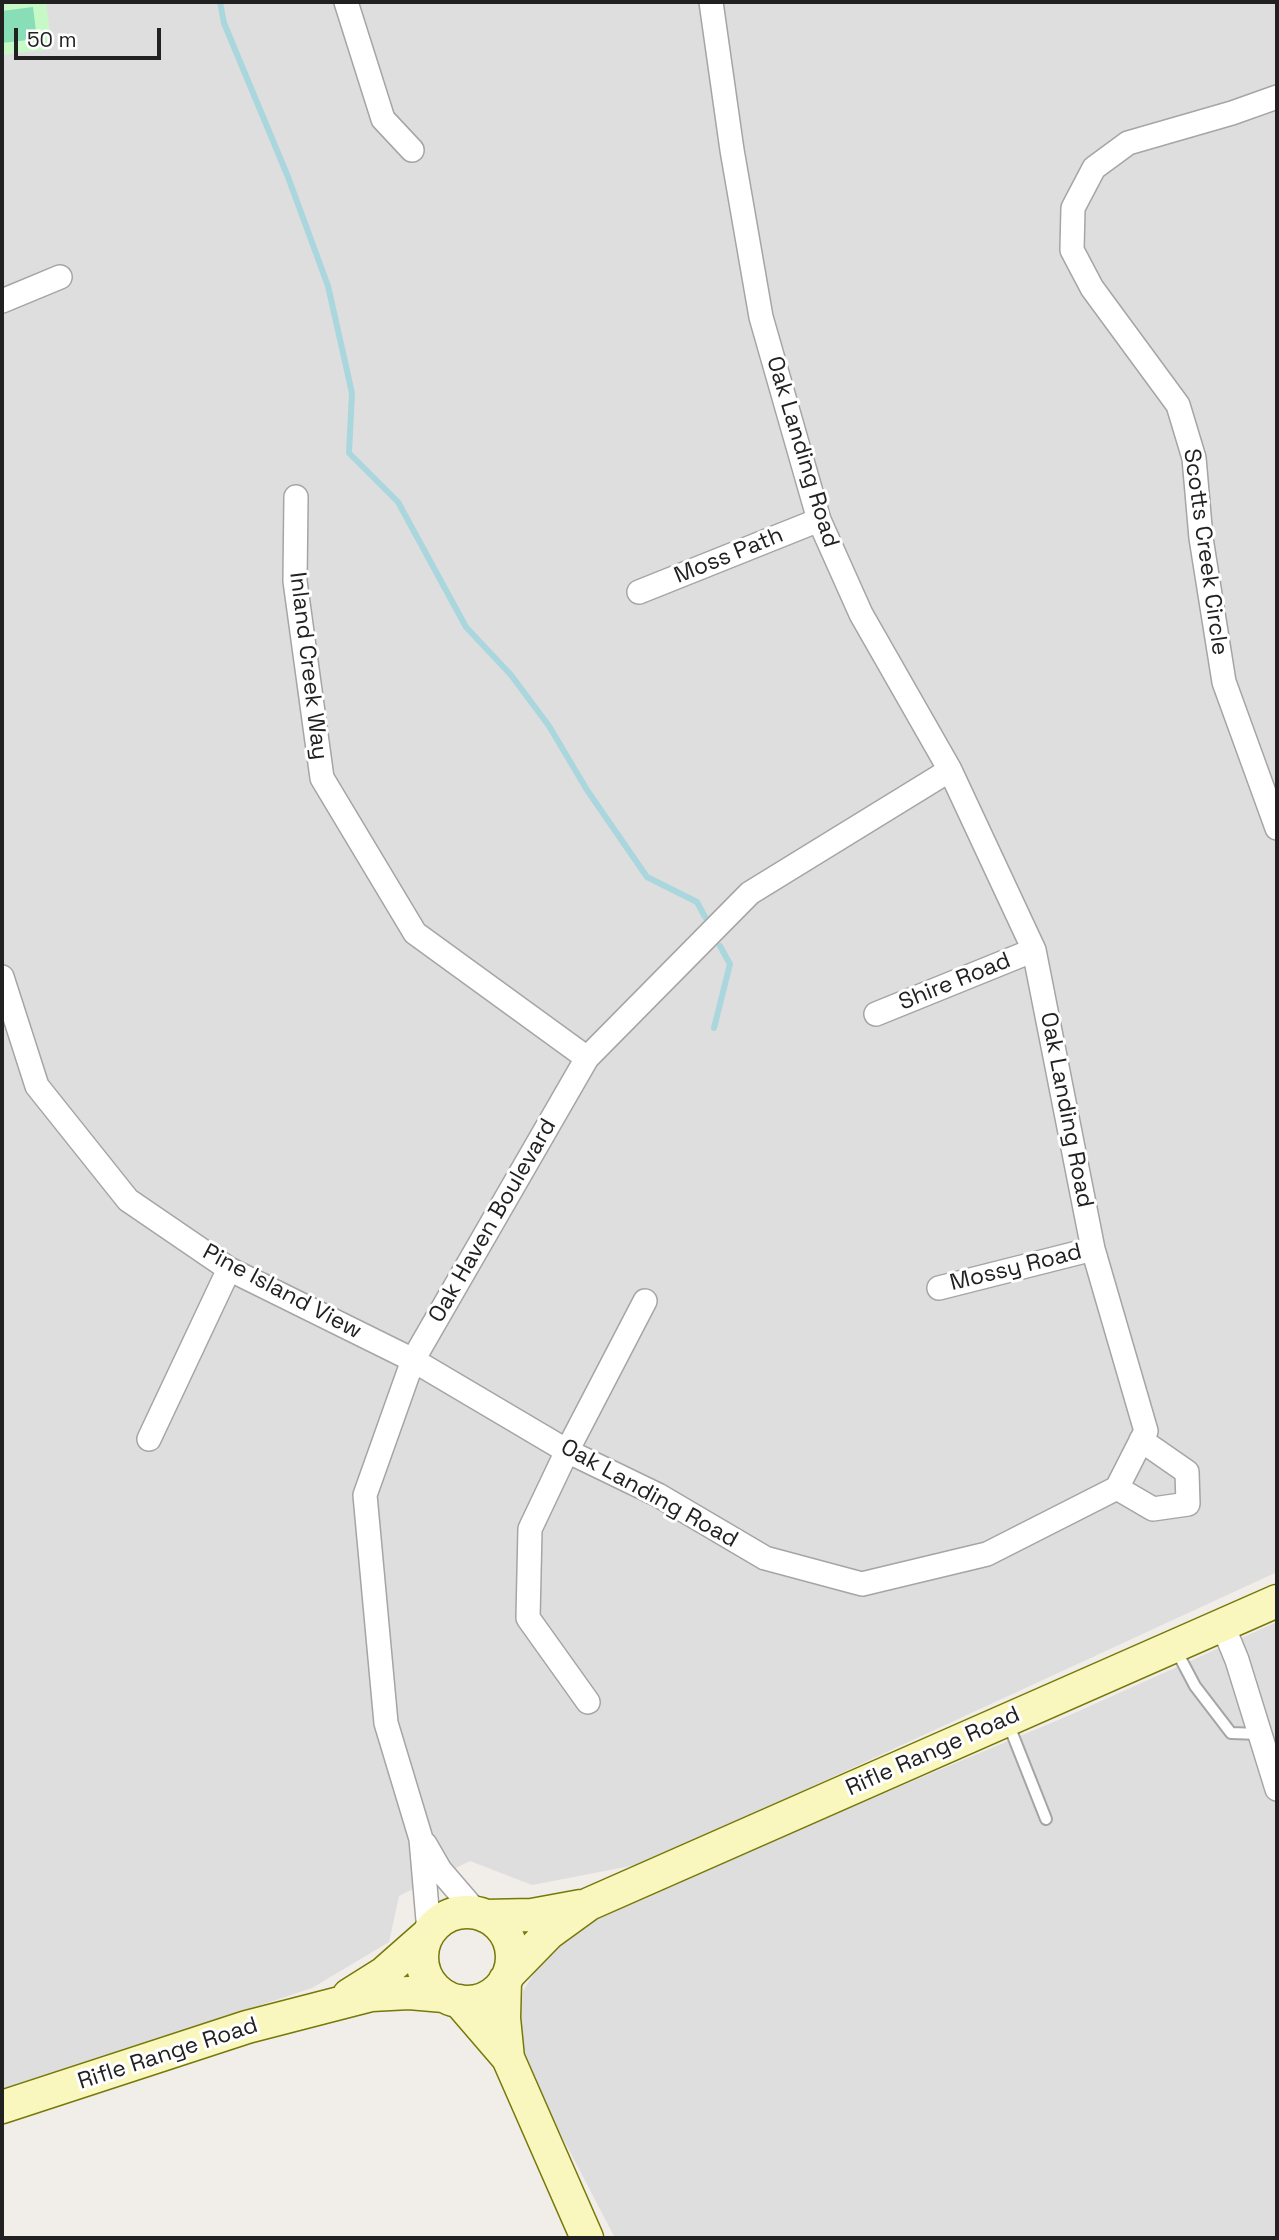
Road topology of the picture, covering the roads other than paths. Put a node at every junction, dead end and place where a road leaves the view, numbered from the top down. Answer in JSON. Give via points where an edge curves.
{"nodes":[{"id":1,"x":346,"y":2,"type":"edge"},
{"id":2,"x":711,"y":2,"type":"edge"},
{"id":3,"x":1277,"y":97,"type":"edge"},
{"id":4,"x":412,"y":150,"type":"dead end"},
{"id":5,"x":60,"y":277,"type":"dead end"},
{"id":6,"x":2,"y":301,"type":"edge"},
{"id":7,"x":296,"y":496,"type":"dead end"},
{"id":8,"x":819,"y":520,"type":"junction"},
{"id":9,"x":639,"y":592,"type":"dead end"},
{"id":10,"x":950,"y":770,"type":"junction"},
{"id":11,"x":1277,"y":828,"type":"edge"},
{"id":12,"x":1034,"y":950,"type":"junction"},
{"id":13,"x":2,"y":977,"type":"edge"},
{"id":14,"x":876,"y":1014,"type":"dead end"},
{"id":15,"x":587,"y":1058,"type":"junction"},
{"id":16,"x":1093,"y":1249,"type":"junction"},
{"id":17,"x":229,"y":1269,"type":"junction"},
{"id":18,"x":939,"y":1288,"type":"dead end"},
{"id":19,"x":645,"y":1301,"type":"dead end"},
{"id":20,"x":413,"y":1360,"type":"junction"},
{"id":21,"x":149,"y":1438,"type":"dead end"},
{"id":22,"x":1141,"y":1440,"type":"junction"},
{"id":23,"x":567,"y":1451,"type":"junction"},
{"id":24,"x":1117,"y":1488,"type":"junction"},
{"id":25,"x":1277,"y":1601,"type":"edge"},
{"id":26,"x":1223,"y":1626,"type":"junction"},
{"id":27,"x":1175,"y":1647,"type":"junction"},
{"id":28,"x":588,"y":1702,"type":"dead end"},
{"id":29,"x":1007,"y":1720,"type":"junction"},
{"id":30,"x":1260,"y":1734,"type":"junction"},
{"id":31,"x":1277,"y":1789,"type":"edge"},
{"id":32,"x":1046,"y":1819,"type":"dead end"},
{"id":33,"x":421,"y":1839,"type":"junction"},
{"id":34,"x":589,"y":1904,"type":"junction"},
{"id":35,"x":481,"y":1915,"type":"junction"},
{"id":36,"x":428,"y":1934,"type":"junction"},
{"id":37,"x":507,"y":1977,"type":"junction"},
{"id":38,"x":451,"y":1999,"type":"junction"},
{"id":39,"x":336,"y":2004,"type":"junction"},
{"id":40,"x":508,"y":2058,"type":"junction"},
{"id":41,"x":2,"y":2107,"type":"edge"},
{"id":42,"x":587,"y":2238,"type":"edge"}],
"edges":[{"from":1,"to":4,"type":"street","via":[[383,119]]},
{"from":2,"to":8,"type":"street","name":"Oak Landing Road","via":[[761,317]]},
{"from":3,"to":11,"type":"street","name":"Scotts Creek Circle","via":[[1128,144],[1094,168],[1073,208],[1072,250],[1092,288],[1178,405],[1194,458],[1201,537],[1224,682]]},
{"from":5,"to":6,"type":"street"},
{"from":7,"to":15,"type":"street","name":"Inland Creek Way","via":[[295,581],[322,778],[415,933]]},
{"from":8,"to":9,"type":"street","name":"Moss Path"},
{"from":8,"to":10,"type":"street","name":"Oak Landing Road","via":[[861,614]]},
{"from":10,"to":12,"type":"street","name":"Oak Landing Road"},
{"from":10,"to":15,"type":"street","name":"Oak Haven Boulevard","via":[[750,893]]},
{"from":12,"to":14,"type":"street","name":"Shire Road"},
{"from":12,"to":16,"type":"street","name":"Oak Landing Road"},
{"from":13,"to":17,"type":"street","name":"Pine Island View","via":[[37,1086],[128,1200]]},
{"from":15,"to":20,"type":"street","name":"Oak Haven Boulevard"},
{"from":16,"to":18,"type":"street","name":"Mossy Road"},
{"from":16,"to":22,"type":"street","name":"Oak Landing Road","via":[[1146,1431]]},
{"from":17,"to":20,"type":"street","name":"Pine Island View"},
{"from":17,"to":21,"type":"street"},
{"from":19,"to":23,"type":"street"},
{"from":20,"to":23,"type":"street","name":"Oak Landing Road"},
{"from":20,"to":33,"type":"street","name":"Oak Haven Boulevard","via":[[365,1495],[386,1723]]},
{"from":22,"to":24,"type":"street","name":"Oak Landing Road"},
{"from":22,"to":24,"type":"street","via":[[1187,1472],[1188,1504],[1153,1508]]},
{"from":23,"to":24,"type":"street","name":"Oak Landing Road","via":[[657,1495],[765,1558],[862,1584],[987,1554]]},
{"from":23,"to":28,"type":"street","via":[[530,1529],[528,1618]]},
{"from":25,"to":26,"type":"main road","name":"Rifle Range Road"},
{"from":26,"to":27,"type":"main road","name":"Rifle Range Road"},
{"from":26,"to":30,"type":"street"},
{"from":27,"to":29,"type":"main road","name":"Rifle Range Road"},
{"from":27,"to":30,"type":"lane","via":[[1195,1686],[1231,1733]]},
{"from":29,"to":32,"type":"lane"},
{"from":29,"to":34,"type":"main road","name":"Rifle Range Road"},
{"from":30,"to":31,"type":"street"},
{"from":33,"to":35,"type":"street","name":"Oak Haven Boulevard","via":[[440,1870]]},
{"from":33,"to":36,"type":"street","name":"Oak Haven Boulevard"},
{"from":34,"to":35,"type":"main road","name":"Rifle Range Road","via":[[532,1915]]},
{"from":34,"to":37,"type":"main road","name":"Rifle Range Road","via":[[549,1933]]},
{"from":35,"to":36,"type":"main road","via":[[450,1915]]},
{"from":35,"to":37,"type":"main road","via":[[503,1930],[508,1940],[512,1952]]},
{"from":36,"to":38,"type":"main road","via":[[422,1949],[426,1976]]},
{"from":36,"to":39,"type":"main road","name":"Rifle Range Road","via":[[384,1973]]},
{"from":37,"to":38,"type":"main road","via":[[499,1989],[480,2000]]},
{"from":37,"to":40,"type":"main road"},
{"from":38,"to":39,"type":"main road","name":"Rifle Range Road","via":[[384,1994]]},
{"from":38,"to":40,"type":"main road"},
{"from":39,"to":41,"type":"main road","name":"Rifle Range Road","via":[[247,2027]]},
{"from":40,"to":42,"type":"main road"}]}
